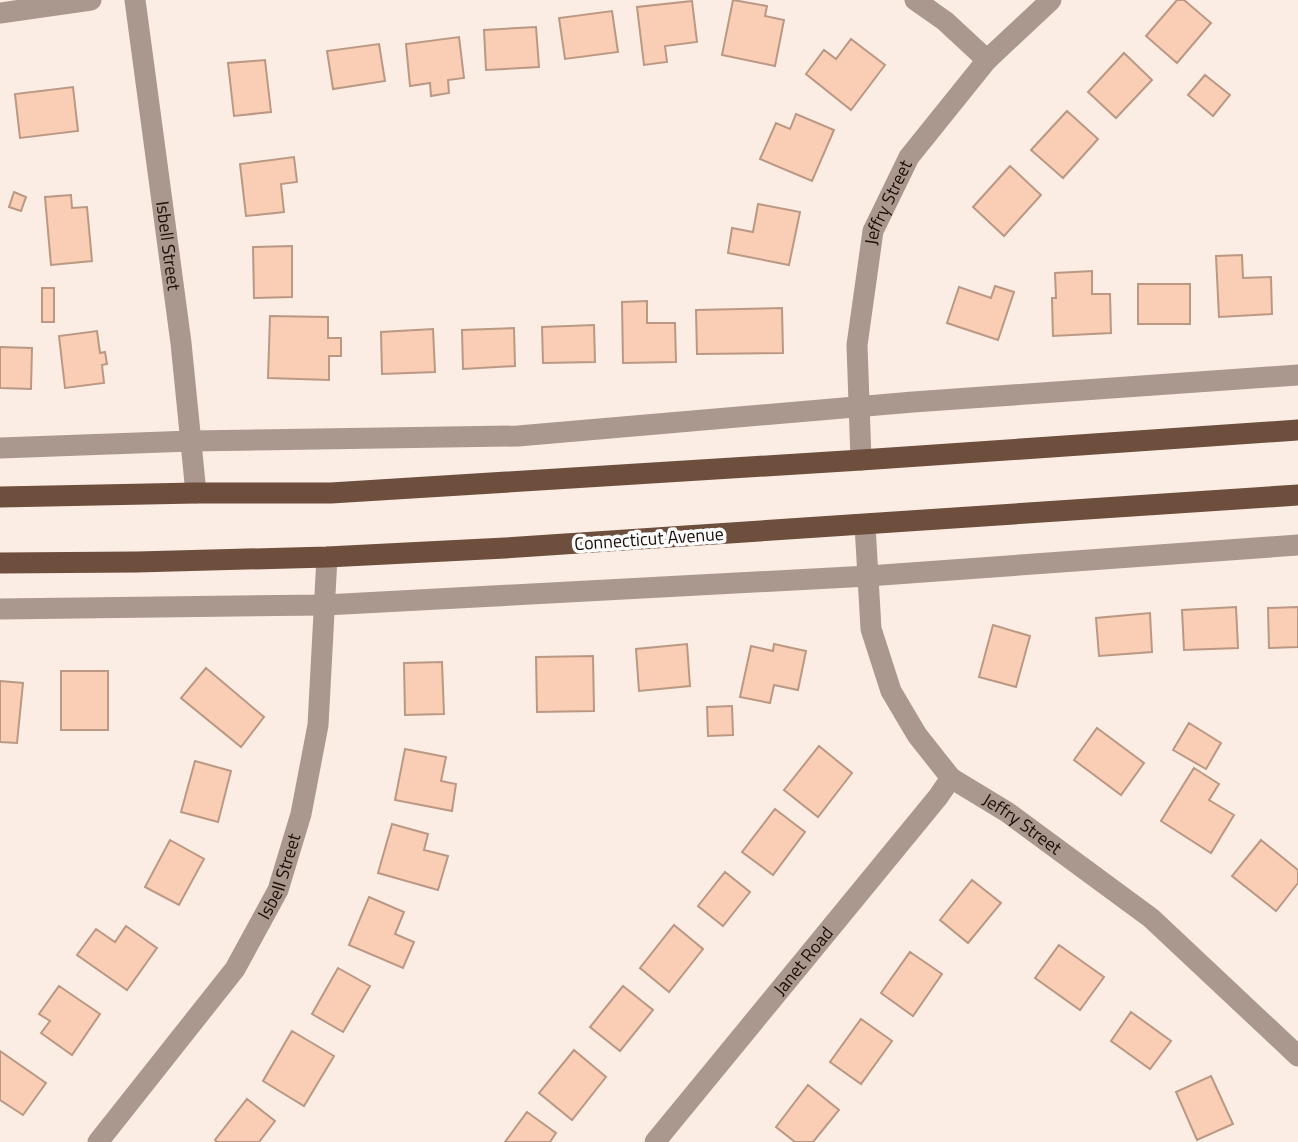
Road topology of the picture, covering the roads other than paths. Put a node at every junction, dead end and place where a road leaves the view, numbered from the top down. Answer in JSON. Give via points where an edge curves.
{"nodes":[{"id":1,"x":90,"y":0,"type":"edge"},
{"id":2,"x":135,"y":0,"type":"edge"},
{"id":3,"x":915,"y":0,"type":"edge"},
{"id":4,"x":1051,"y":0,"type":"edge"},
{"id":5,"x":0,"y":13,"type":"edge"},
{"id":6,"x":987,"y":60,"type":"junction"},
{"id":7,"x":1298,"y":375,"type":"edge"},
{"id":8,"x":859,"y":407,"type":"junction"},
{"id":9,"x":1298,"y":430,"type":"edge"},
{"id":10,"x":191,"y":441,"type":"junction"},
{"id":11,"x":0,"y":447,"type":"edge"},
{"id":12,"x":861,"y":460,"type":"junction"},
{"id":13,"x":196,"y":493,"type":"junction"},
{"id":14,"x":1298,"y":495,"type":"edge"},
{"id":15,"x":0,"y":497,"type":"edge"},
{"id":16,"x":864,"y":525,"type":"junction"},
{"id":17,"x":1298,"y":545,"type":"edge"},
{"id":18,"x":327,"y":557,"type":"junction"},
{"id":19,"x":0,"y":564,"type":"edge"},
{"id":20,"x":868,"y":576,"type":"junction"},
{"id":21,"x":325,"y":605,"type":"junction"},
{"id":22,"x":0,"y":609,"type":"edge"},
{"id":23,"x":951,"y":778,"type":"junction"},
{"id":24,"x":1298,"y":1056,"type":"edge"},
{"id":25,"x":98,"y":1142,"type":"edge"},
{"id":26,"x":655,"y":1142,"type":"edge"}],
"edges":[{"from":1,"to":5,"type":"street"},
{"from":2,"to":10,"type":"street","name":"Isbell Street"},
{"from":3,"to":6,"type":"street"},
{"from":4,"to":6,"type":"street","name":"Jeffry Street"},
{"from":6,"to":8,"type":"street","name":"Jeffry Street","via":[[909,157],[873,231],[857,345]]},
{"from":7,"to":8,"type":"street"},
{"from":8,"to":10,"type":"street","via":[[519,436]]},
{"from":8,"to":12,"type":"street","name":"Jeffry Street"},
{"from":9,"to":12,"type":"main road"},
{"from":10,"to":11,"type":"street"},
{"from":10,"to":13,"type":"street","name":"Isbell Street"},
{"from":12,"to":13,"type":"main road","via":[[331,493]]},
{"from":13,"to":15,"type":"main road"},
{"from":14,"to":16,"type":"main road","name":"Connecticut Avenue"},
{"from":16,"to":18,"type":"main road","name":"Connecticut Avenue"},
{"from":16,"to":20,"type":"street","name":"Jeffry Street"},
{"from":17,"to":20,"type":"street"},
{"from":18,"to":19,"type":"main road","name":"Connecticut Avenue"},
{"from":18,"to":21,"type":"street","name":"Isbell Street"},
{"from":20,"to":21,"type":"street"},
{"from":20,"to":23,"type":"street","name":"Jeffry Street","via":[[871,629],[891,691],[917,735]]},
{"from":21,"to":22,"type":"street"},
{"from":21,"to":25,"type":"street","name":"Isbell Street","via":[[318,726],[301,814],[278,890],[235,969]]},
{"from":23,"to":24,"type":"street","name":"Jeffry Street","via":[[1007,812],[1151,918]]},
{"from":23,"to":26,"type":"street","name":"Janet Road"}]}
